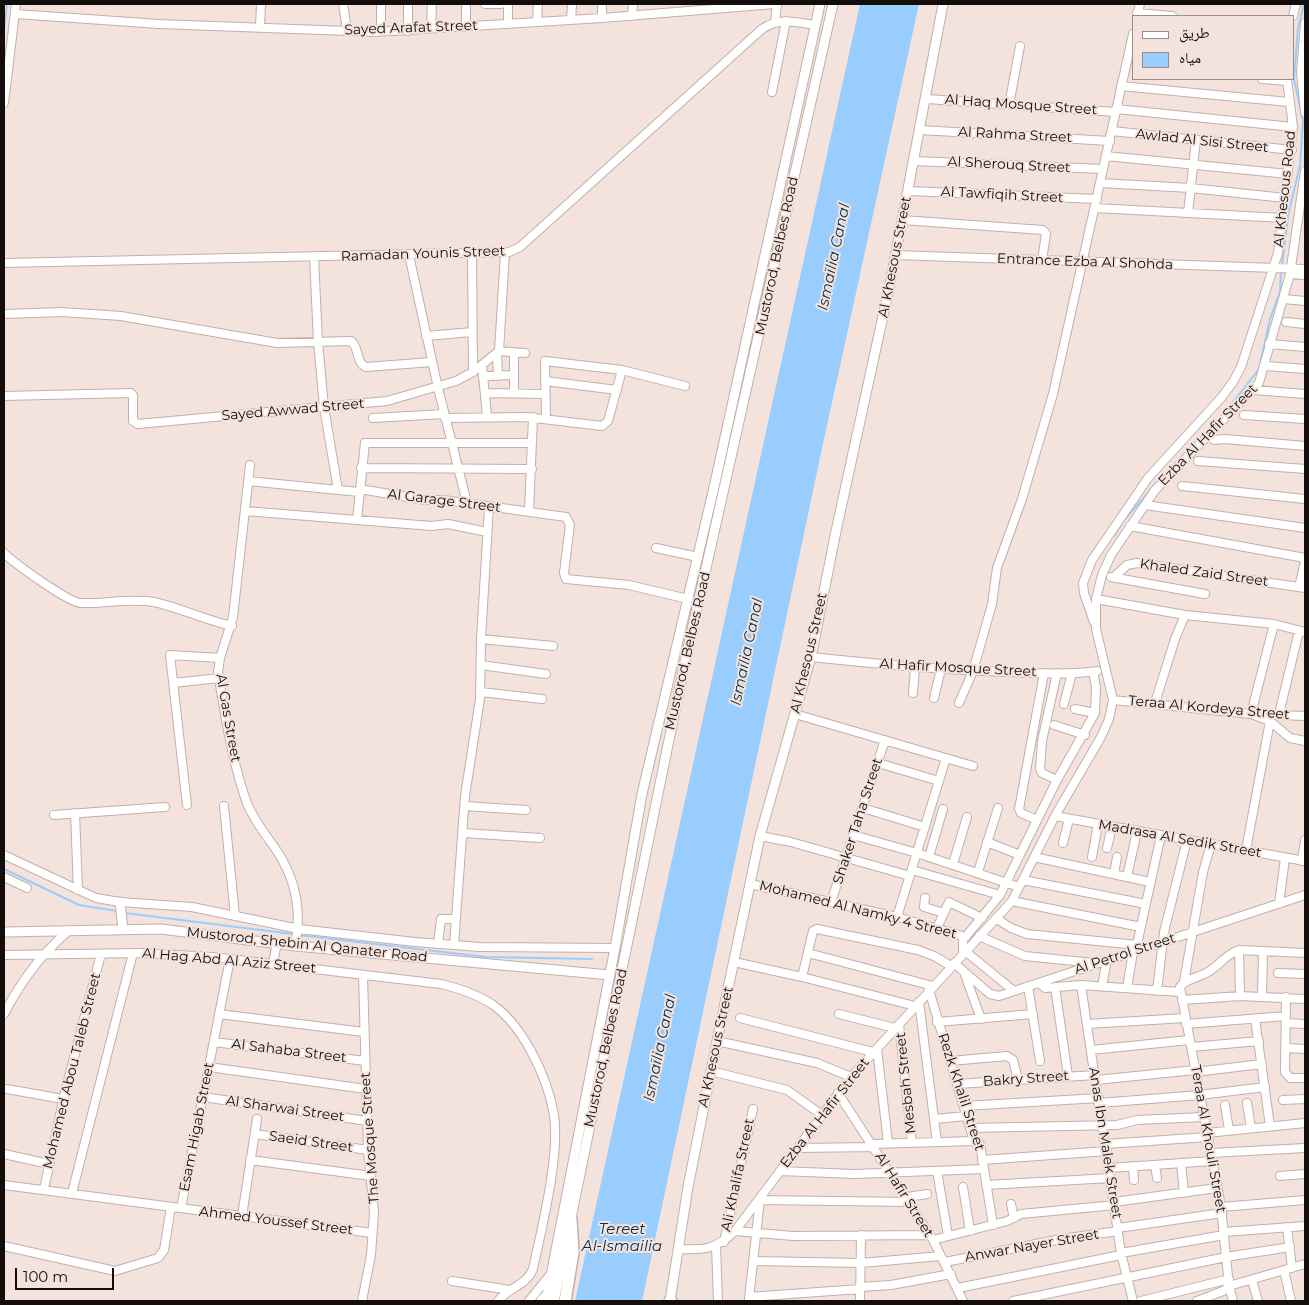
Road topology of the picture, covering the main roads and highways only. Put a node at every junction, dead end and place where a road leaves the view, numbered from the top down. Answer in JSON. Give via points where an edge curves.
{"nodes":[{"id":1,"x":820,"y":4,"type":"edge"},
{"id":2,"x":833,"y":4,"type":"edge"},
{"id":3,"x":943,"y":4,"type":"edge"},
{"id":4,"x":120,"y":904,"type":"road end"},
{"id":5,"x":123,"y":929,"type":"junction"},
{"id":6,"x":4,"y":932,"type":"edge"},
{"id":7,"x":610,"y":975,"type":"junction"},
{"id":8,"x":571,"y":1219,"type":"junction"},
{"id":9,"x":547,"y":1300,"type":"edge"},
{"id":10,"x":565,"y":1301,"type":"edge"},
{"id":11,"x":670,"y":1301,"type":"edge"}],
"edges":[{"from":1,"to":7,"type":"main road","name":"Mustorod, Belbes Road","via":[[698,557],[642,794]]},
{"from":2,"to":8,"type":"main road","name":"Mustorod, Belbes Road","via":[[686,657]]},
{"from":3,"to":11,"type":"main road","name":"Al Khesous Street","via":[[890,284],[810,657],[760,836],[711,1071]]},
{"from":4,"to":5,"type":"main road"},
{"from":5,"to":6,"type":"main road","name":"Mustorod, Shebin Al Qanater Road"},
{"from":5,"to":7,"type":"main road","name":"Mustorod, Shebin Al Qanater Road","via":[[161,929],[295,946]]},
{"from":7,"to":9,"type":"main road","name":"Mustorod, Belbes Road"},
{"from":8,"to":9,"type":"main road","name":"Mustorod, Belbes Road"},
{"from":8,"to":10,"type":"highway","via":[[573,1252]]}]}
